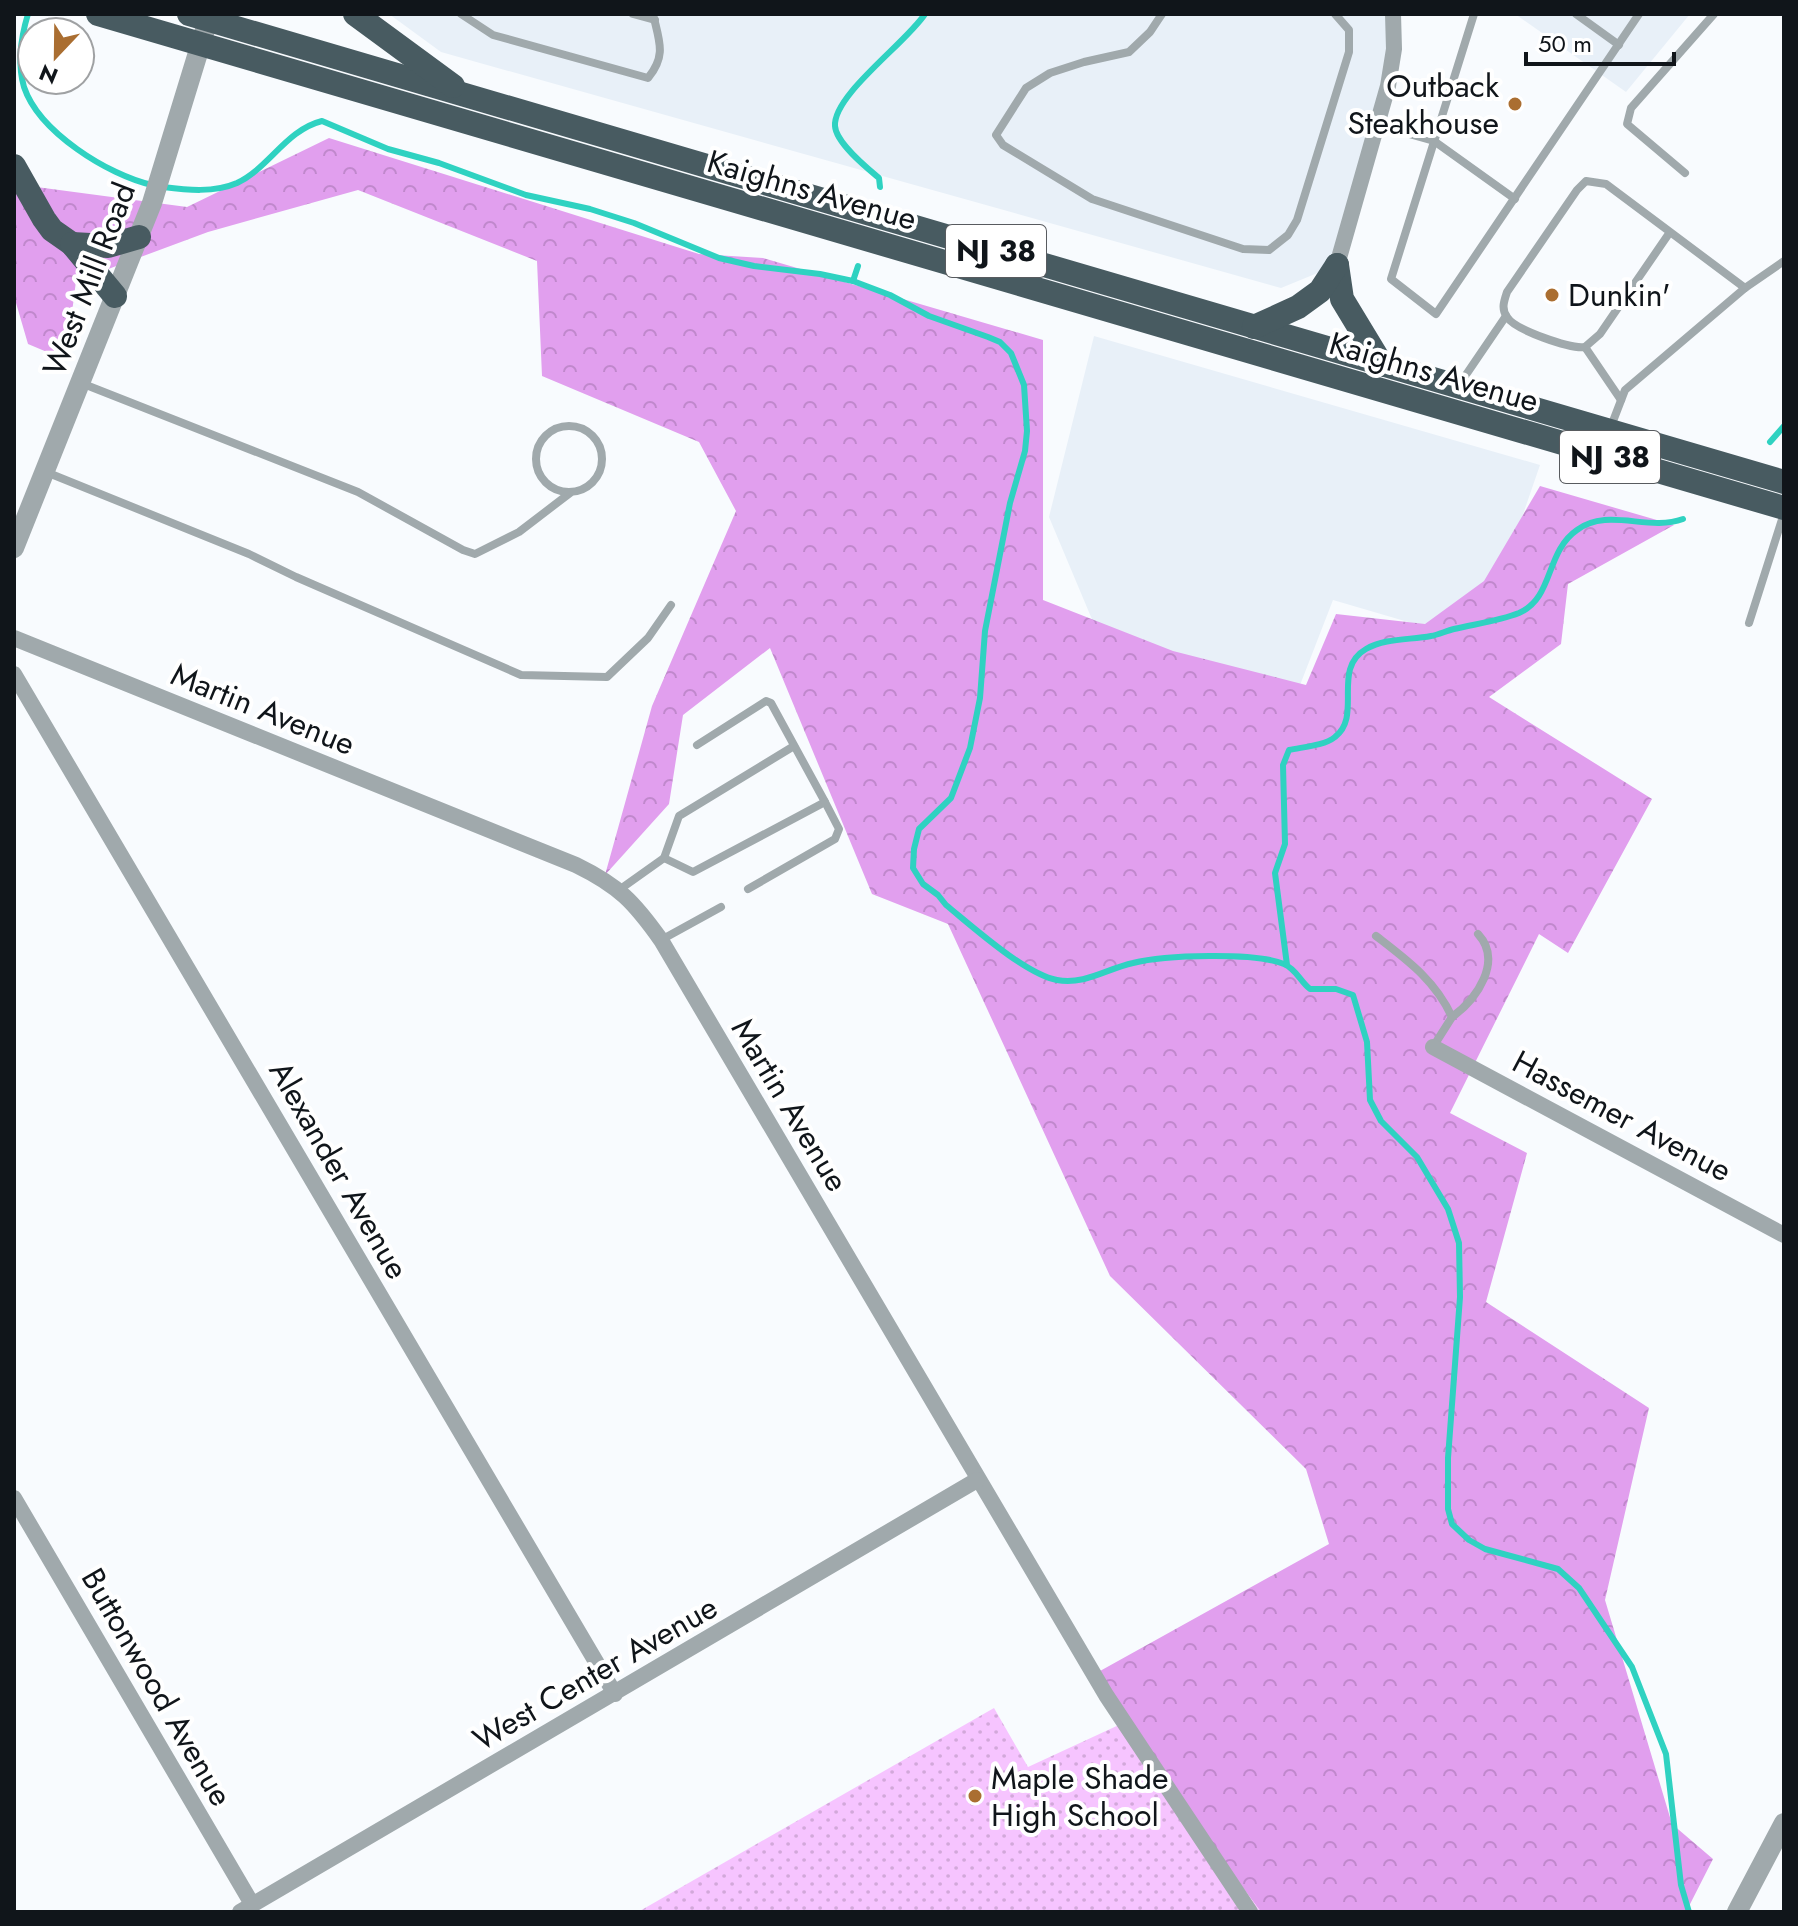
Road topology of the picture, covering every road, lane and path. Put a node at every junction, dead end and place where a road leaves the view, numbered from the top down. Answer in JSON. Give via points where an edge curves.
{"nodes":[{"id":1,"x":98,"y":14,"type":"edge"},
{"id":2,"x":355,"y":14,"type":"edge"},
{"id":3,"x":461,"y":14,"type":"edge"},
{"id":4,"x":633,"y":14,"type":"edge"},
{"id":5,"x":1162,"y":14,"type":"edge"},
{"id":6,"x":1335,"y":14,"type":"edge"},
{"id":7,"x":1393,"y":14,"type":"edge"},
{"id":8,"x":1474,"y":14,"type":"edge"},
{"id":9,"x":1576,"y":14,"type":"edge"},
{"id":10,"x":1639,"y":14,"type":"edge"},
{"id":11,"x":1714,"y":14,"type":"edge"},
{"id":12,"x":202,"y":16,"type":"edge"},
{"id":13,"x":654,"y":17,"type":"edge"},
{"id":14,"x":200,"y":44,"type":"junction"},
{"id":15,"x":1619,"y":45,"type":"junction"},
{"id":16,"x":466,"y":95,"type":"junction"},
{"id":17,"x":1377,"y":125,"type":"junction"},
{"id":18,"x":1434,"y":141,"type":"junction"},
{"id":19,"x":14,"y":166,"type":"edge"},
{"id":20,"x":1685,"y":173,"type":"dead end"},
{"id":21,"x":1515,"y":199,"type":"junction"},
{"id":22,"x":1670,"y":232,"type":"junction"},
{"id":23,"x":139,"y":237,"type":"junction"},
{"id":24,"x":72,"y":244,"type":"junction"},
{"id":25,"x":1784,"y":261,"type":"edge"},
{"id":26,"x":1337,"y":265,"type":"junction"},
{"id":27,"x":1745,"y":288,"type":"junction"},
{"id":28,"x":115,"y":296,"type":"junction"},
{"id":29,"x":1506,"y":316,"type":"junction"},
{"id":30,"x":1254,"y":327,"type":"junction"},
{"id":31,"x":1585,"y":347,"type":"junction"},
{"id":32,"x":1382,"y":365,"type":"junction"},
{"id":33,"x":81,"y":383,"type":"junction"},
{"id":34,"x":1458,"y":387,"type":"junction"},
{"id":35,"x":1621,"y":400,"type":"junction"},
{"id":36,"x":1609,"y":432,"type":"junction"},
{"id":37,"x":45,"y":472,"type":"junction"},
{"id":38,"x":1784,"y":482,"type":"edge"},
{"id":39,"x":570,"y":493,"type":"junction"},
{"id":40,"x":1784,"y":511,"type":"edge"},
{"id":41,"x":14,"y":548,"type":"edge"},
{"id":42,"x":671,"y":605,"type":"dead end"},
{"id":43,"x":1749,"y":623,"type":"dead end"},
{"id":44,"x":14,"y":638,"type":"edge"},
{"id":45,"x":14,"y":674,"type":"edge"},
{"id":46,"x":697,"y":745,"type":"dead end"},
{"id":47,"x":794,"y":746,"type":"junction"},
{"id":48,"x":825,"y":802,"type":"junction"},
{"id":49,"x":664,"y":858,"type":"junction"},
{"id":50,"x":748,"y":889,"type":"dead end"},
{"id":51,"x":619,"y":890,"type":"junction"},
{"id":52,"x":721,"y":907,"type":"dead end"},
{"id":53,"x":1478,"y":934,"type":"dead end"},
{"id":54,"x":1376,"y":936,"type":"dead end"},
{"id":55,"x":661,"y":940,"type":"junction"},
{"id":56,"x":1452,"y":1017,"type":"junction"},
{"id":57,"x":1433,"y":1047,"type":"joint"},
{"id":58,"x":1784,"y":1235,"type":"edge"},
{"id":59,"x":977,"y":1480,"type":"junction"},
{"id":60,"x":14,"y":1498,"type":"edge"},
{"id":61,"x":615,"y":1694,"type":"junction"},
{"id":62,"x":1784,"y":1823,"type":"edge"},
{"id":63,"x":246,"y":1908,"type":"edge"},
{"id":64,"x":1250,"y":1912,"type":"edge"},
{"id":65,"x":1737,"y":1912,"type":"edge"}],
"edges":[{"from":1,"to":14,"type":"highway","name":"Kaighns Avenue","number":"NJ 38"},
{"from":2,"to":16,"type":"highway"},
{"from":3,"to":13,"type":"lane","via":[[493,35],[648,78],[661,52]]},
{"from":4,"to":13,"type":"lane"},
{"from":5,"to":6,"type":"lane","via":[[1129,52],[1050,73],[1026,88],[996,135],[1003,145],[1092,199],[1243,249],[1269,250],[1297,220],[1349,52],[1349,30]]},
{"from":7,"to":17,"type":"street","via":[[1394,49]]},
{"from":8,"to":18,"type":"lane"},
{"from":9,"to":15,"type":"lane"},
{"from":10,"to":15,"type":"lane"},
{"from":11,"to":20,"type":"lane","via":[[1631,108],[1627,124]]},
{"from":12,"to":14,"type":"street","name":"West Mill Road"},
{"from":12,"to":16,"type":"highway","name":"Kaighns Avenue","number":"NJ 38"},
{"from":14,"to":23,"type":"street","name":"West Mill Road"},
{"from":14,"to":40,"type":"highway","name":"Kaighns Avenue","number":"NJ 38"},
{"from":15,"to":21,"type":"lane"},
{"from":16,"to":30,"type":"highway","name":"Kaighns Avenue","number":"NJ 38"},
{"from":17,"to":18,"type":"lane"},
{"from":17,"to":26,"type":"street"},
{"from":18,"to":21,"type":"lane"},
{"from":18,"to":21,"type":"lane","via":[[1391,279],[1436,314]]},
{"from":19,"to":24,"type":"highway","via":[[52,230]]},
{"from":22,"to":27,"type":"lane"},
{"from":22,"to":29,"type":"lane","via":[[1606,184],[1586,181],[1507,292]]},
{"from":22,"to":31,"type":"lane","via":[[1600,334]]},
{"from":23,"to":24,"type":"highway","via":[[108,246]]},
{"from":23,"to":28,"type":"street","name":"West Mill Road"},
{"from":24,"to":28,"type":"highway"},
{"from":25,"to":27,"type":"lane"},
{"from":26,"to":30,"type":"highway","via":[[1320,291]]},
{"from":26,"to":32,"type":"highway","via":[[1342,299]]},
{"from":27,"to":35,"type":"lane","via":[[1639,376]]},
{"from":28,"to":33,"type":"street","name":"West Mill Road"},
{"from":29,"to":31,"type":"lane","via":[[1515,326]]},
{"from":29,"to":34,"type":"lane"},
{"from":30,"to":32,"type":"highway","name":"Kaighns Avenue","number":"NJ 38"},
{"from":31,"to":35,"type":"lane"},
{"from":32,"to":34,"type":"highway","name":"Kaighns Avenue","number":"NJ 38"},
{"from":33,"to":37,"type":"street","name":"West Mill Road"},
{"from":33,"to":39,"type":"lane","via":[[358,492],[475,554],[519,532]]},
{"from":34,"to":36,"type":"highway","name":"Kaighns Avenue","number":"NJ 38"},
{"from":35,"to":36,"type":"lane"},
{"from":36,"to":38,"type":"highway","name":"Kaighns Avenue","number":"NJ 38"},
{"from":37,"to":41,"type":"street","name":"West Mill Road"},
{"from":37,"to":42,"type":"lane","via":[[249,554],[521,675],[607,677],[648,638]]},
{"from":39,"to":39,"type":"lane","via":[[598,477],[603,456],[585,430],[564,426],[538,446],[537,468],[549,486]]},
{"from":40,"to":43,"type":"lane"},
{"from":44,"to":51,"type":"street","name":"Martin Avenue","via":[[576,865]]},
{"from":45,"to":61,"type":"street","name":"Alexander Avenue"},
{"from":46,"to":47,"type":"lane","via":[[766,701]]},
{"from":47,"to":48,"type":"lane"},
{"from":47,"to":49,"type":"lane","via":[[679,816]]},
{"from":48,"to":49,"type":"lane","via":[[693,872]]},
{"from":48,"to":50,"type":"lane","via":[[839,829],[835,839]]},
{"from":49,"to":51,"type":"lane"},
{"from":51,"to":55,"type":"street","name":"Martin Avenue"},
{"from":52,"to":55,"type":"lane"},
{"from":53,"to":56,"type":"lane","via":[[1489,956],[1482,984]]},
{"from":54,"to":56,"type":"lane","via":[[1431,981]]},
{"from":55,"to":59,"type":"street","name":"Martin Avenue"},
{"from":56,"to":57,"type":"lane"},
{"from":57,"to":58,"type":"street","name":"Hassemer Avenue"},
{"from":59,"to":61,"type":"street","name":"West Center Avenue"},
{"from":59,"to":64,"type":"street","name":"Martin Avenue","via":[[1106,1695]]},
{"from":60,"to":63,"type":"street","name":"Buttonwood Avenue"},
{"from":61,"to":63,"type":"street","name":"West Center Avenue"},
{"from":62,"to":65,"type":"street"}]}
